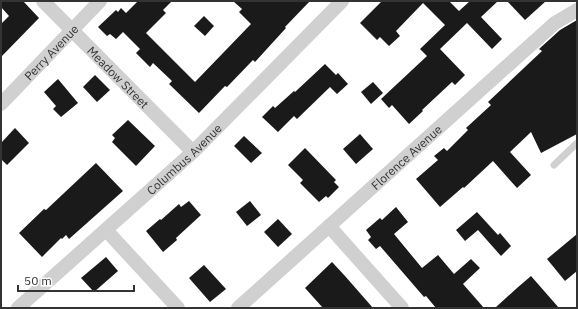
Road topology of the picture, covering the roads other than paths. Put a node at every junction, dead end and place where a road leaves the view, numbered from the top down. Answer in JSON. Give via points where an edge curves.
{"nodes":[{"id":1,"x":43,"y":1,"type":"edge"},
{"id":2,"x":100,"y":1,"type":"edge"},
{"id":3,"x":342,"y":1,"type":"edge"},
{"id":4,"x":577,"y":10,"type":"edge"},
{"id":5,"x":72,"y":30,"type":"junction"},
{"id":6,"x":1,"y":104,"type":"edge"},
{"id":7,"x":577,"y":143,"type":"edge"},
{"id":8,"x":193,"y":152,"type":"junction"},
{"id":9,"x":554,"y":165,"type":"dead end"},
{"id":10,"x":329,"y":226,"type":"junction"},
{"id":11,"x":106,"y":230,"type":"junction"},
{"id":12,"x":18,"y":308,"type":"edge"},
{"id":13,"x":178,"y":308,"type":"edge"},
{"id":14,"x":238,"y":308,"type":"edge"},
{"id":15,"x":402,"y":308,"type":"edge"}],
"edges":[{"from":1,"to":5,"type":"street","name":"Meadow Street"},
{"from":2,"to":5,"type":"street","name":"Perry Avenue"},
{"from":3,"to":8,"type":"street","name":"Columbus Avenue"},
{"from":4,"to":10,"type":"street","name":"Florence Avenue","via":[[555,23]]},
{"from":5,"to":6,"type":"street","name":"Perry Avenue"},
{"from":5,"to":8,"type":"street","name":"Meadow Street"},
{"from":7,"to":9,"type":"lane"},
{"from":8,"to":11,"type":"street","name":"Columbus Avenue"},
{"from":10,"to":14,"type":"street","name":"Florence Avenue"},
{"from":10,"to":15,"type":"street"},
{"from":11,"to":12,"type":"street","name":"Columbus Avenue"},
{"from":11,"to":13,"type":"street"}]}
